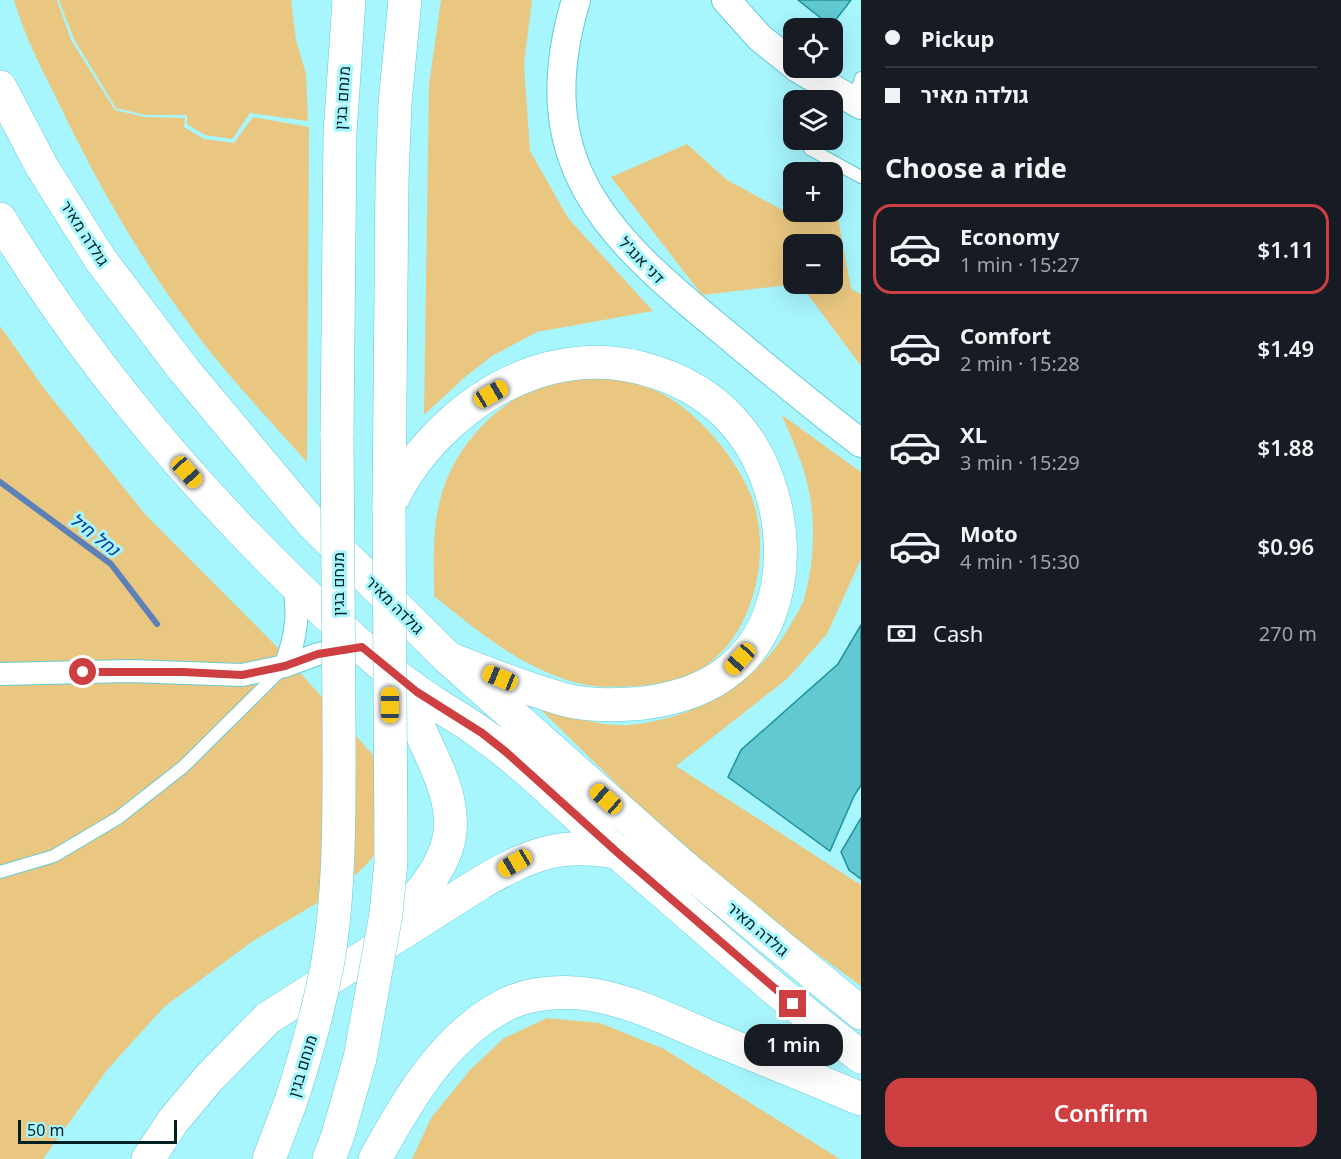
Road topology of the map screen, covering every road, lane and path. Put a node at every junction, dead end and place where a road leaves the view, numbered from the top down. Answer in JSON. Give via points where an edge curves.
{"nodes":[{"id":1,"x":349,"y":0,"type":"edge"},
{"id":2,"x":405,"y":0,"type":"edge"},
{"id":3,"x":576,"y":0,"type":"edge"},
{"id":4,"x":726,"y":0,"type":"edge"},
{"id":5,"x":783,"y":56,"type":"edge"},
{"id":6,"x":820,"y":78,"type":"edge"},
{"id":7,"x":0,"y":87,"type":"edge"},
{"id":8,"x":860,"y":96,"type":"edge"},
{"id":9,"x":812,"y":150,"type":"edge"},
{"id":10,"x":861,"y":177,"type":"edge"},
{"id":11,"x":0,"y":219,"type":"edge"},
{"id":12,"x":861,"y":443,"type":"edge"},
{"id":13,"x":389,"y":506,"type":"junction"},
{"id":14,"x":293,"y":582,"type":"junction"},
{"id":15,"x":362,"y":647,"type":"junction"},
{"id":16,"x":448,"y":658,"type":"junction"},
{"id":17,"x":285,"y":666,"type":"junction"},
{"id":18,"x":0,"y":674,"type":"edge"},
{"id":19,"x":396,"y":676,"type":"junction"},
{"id":20,"x":618,"y":853,"type":"junction"},
{"id":21,"x":684,"y":867,"type":"junction"},
{"id":22,"x":0,"y":872,"type":"edge"},
{"id":23,"x":341,"y":971,"type":"junction"},
{"id":24,"x":861,"y":1013,"type":"edge"},
{"id":25,"x":861,"y":1057,"type":"edge"},
{"id":26,"x":861,"y":1099,"type":"edge"},
{"id":27,"x":148,"y":1159,"type":"edge"},
{"id":28,"x":269,"y":1159,"type":"edge"},
{"id":29,"x":329,"y":1159,"type":"edge"},
{"id":30,"x":375,"y":1159,"type":"edge"}],
"edges":[{"from":1,"to":28,"type":"main road","name":"מנחם בגין","bridge":true,"via":[[339,133],[339,776],[333,911],[328,959],[308,1051]]},
{"from":2,"to":13,"type":"main road","via":[[392,180]]},
{"from":3,"to":12,"type":"street","name":"דני אנג'ל","via":[[561,74],[563,114],[582,183],[605,220],[670,289]]},
{"from":4,"to":5,"type":"street","via":[[760,38]]},
{"from":6,"to":8,"type":"street"},
{"from":7,"to":16,"type":"main road","name":"גולדה מאיר","via":[[42,166],[100,259],[184,370],[310,521]]},
{"from":9,"to":10,"type":"lane"},
{"from":11,"to":14,"type":"main road","name":"גולדה מאיר","via":[[35,277],[131,406],[227,516]]},
{"from":13,"to":16,"type":"main road","via":[[408,471],[427,448],[477,402],[519,378],[554,366],[595,362],[636,365],[703,394],[730,417],[749,441],[766,476],[778,522],[781,556],[774,602],[749,649],[731,669],[702,686],[671,699],[625,705],[575,703]]},
{"from":13,"to":29,"type":"main road","bridge":true,"via":[[391,861],[384,925],[360,1058]]},
{"from":14,"to":15,"type":"main road","name":"גולדה מאיר"},
{"from":14,"to":17,"type":"street","via":[[297,624]]},
{"from":15,"to":17,"type":"street","via":[[318,654]]},
{"from":15,"to":19,"type":"main road","name":"גולדה מאיר"},
{"from":16,"to":21,"type":"main road","name":"גולדה מאיר"},
{"from":17,"to":18,"type":"street","via":[[242,675],[130,671]]},
{"from":17,"to":22,"type":"lane","via":[[183,767],[118,818],[54,856]]},
{"from":19,"to":20,"type":"main road","name":"גולדה מאיר","via":[[506,752]]},
{"from":19,"to":23,"type":"main road","via":[[441,775],[451,815],[449,835],[444,856],[419,894]]},
{"from":20,"to":21,"type":"main road"},
{"from":20,"to":23,"type":"main road","via":[[573,849],[515,863]]},
{"from":20,"to":25,"type":"main road","name":"גולדה מאיר","via":[[776,990]]},
{"from":21,"to":24,"type":"main road","name":"גולדה מאיר"},
{"from":23,"to":27,"type":"main road","via":[[268,1018],[208,1078]]},
{"from":26,"to":30,"type":"main road","via":[[643,1009],[594,995],[531,995],[484,1018],[437,1061]]}]}
